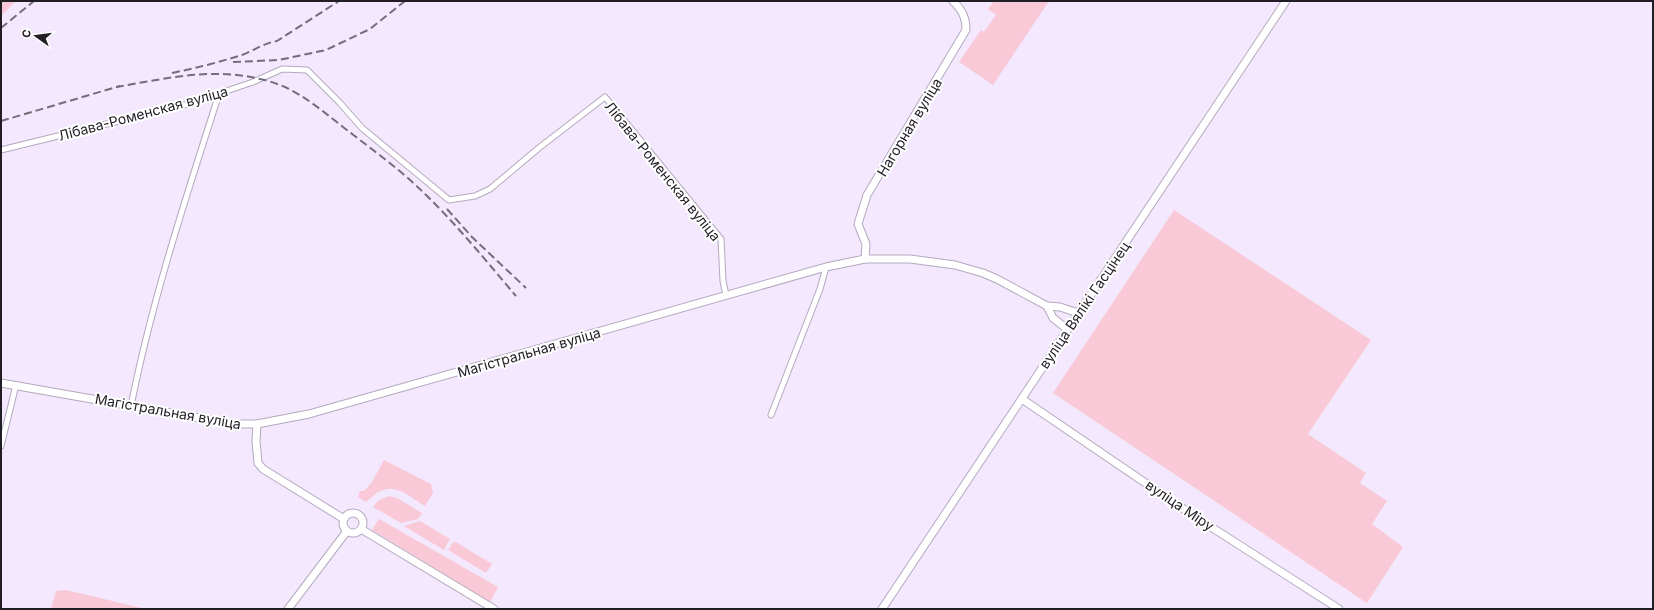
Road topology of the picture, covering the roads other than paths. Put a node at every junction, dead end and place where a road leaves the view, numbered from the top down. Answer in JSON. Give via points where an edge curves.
{"nodes":[{"id":1,"x":952,"y":1,"type":"edge"},
{"id":2,"x":1286,"y":1,"type":"edge"},
{"id":3,"x":219,"y":94,"type":"junction"},
{"id":4,"x":1,"y":150,"type":"edge"},
{"id":5,"x":865,"y":259,"type":"junction"},
{"id":6,"x":826,"y":267,"type":"junction"},
{"id":7,"x":726,"y":295,"type":"junction"},
{"id":8,"x":1047,"y":306,"type":"junction"},
{"id":9,"x":1078,"y":313,"type":"junction"},
{"id":10,"x":1067,"y":329,"type":"junction"},
{"id":11,"x":1,"y":383,"type":"edge"},
{"id":12,"x":16,"y":385,"type":"junction"},
{"id":13,"x":1022,"y":399,"type":"junction"},
{"id":14,"x":131,"y":406,"type":"junction"},
{"id":15,"x":771,"y":415,"type":"dead end"},
{"id":16,"x":258,"y":424,"type":"junction"},
{"id":17,"x":1,"y":446,"type":"edge"},
{"id":18,"x":344,"y":519,"type":"junction"},
{"id":19,"x":361,"y":529,"type":"junction"},
{"id":20,"x":347,"y":531,"type":"junction"},
{"id":21,"x":288,"y":609,"type":"edge"},
{"id":22,"x":494,"y":609,"type":"edge"},
{"id":23,"x":882,"y":609,"type":"edge"},
{"id":24,"x":1338,"y":609,"type":"edge"}],
"edges":[{"from":1,"to":5,"type":"main road","name":"Нагорная вуліца","via":[[962,10],[966,30],[867,195],[858,224],[866,244]]},
{"from":2,"to":9,"type":"main road","name":"вуліца Вялікі Гасцінец"},
{"from":3,"to":4,"type":"street","name":"Лібава-Роменская вуліца"},
{"from":3,"to":7,"type":"street","name":"Лібава-Роменская вуліца","via":[[282,69],[307,70],[362,128],[450,200],[475,196],[490,188],[604,97],[721,240]]},
{"from":3,"to":14,"type":"street","via":[[165,269]]},
{"from":5,"to":6,"type":"main road","name":"Магістральная вуліца"},
{"from":5,"to":8,"type":"main road","name":"Магістральная вуліца","via":[[910,259],[955,265],[997,279]]},
{"from":6,"to":7,"type":"main road","name":"Магістральная вуліца"},
{"from":6,"to":15,"type":"street","via":[[820,289]]},
{"from":7,"to":16,"type":"main road","name":"Магістральная вуліца","via":[[309,414]]},
{"from":8,"to":9,"type":"main road"},
{"from":8,"to":10,"type":"main road","via":[[1053,318]]},
{"from":9,"to":10,"type":"main road","name":"вуліца Вялікі Гасцінец"},
{"from":10,"to":13,"type":"main road","name":"вуліца Вялікі Гасцінец"},
{"from":11,"to":12,"type":"main road","name":"Магістральная вуліца"},
{"from":12,"to":14,"type":"main road","name":"Магістральная вуліца"},
{"from":12,"to":17,"type":"street"},
{"from":13,"to":23,"type":"main road","name":"вуліца Вялікі Гасцінец"},
{"from":13,"to":24,"type":"main road","name":"вуліца Міру","via":[[1194,516]]},
{"from":14,"to":16,"type":"main road","name":"Магістральная вуліца","via":[[234,424]]},
{"from":16,"to":18,"type":"main road","via":[[258,463],[263,469]]},
{"from":18,"to":19,"type":"main road","via":[[350,514],[359,516],[362,521]]},
{"from":18,"to":20,"type":"main road"},
{"from":19,"to":20,"type":"main road","via":[[354,533]]},
{"from":19,"to":22,"type":"main road"},
{"from":20,"to":21,"type":"main road"}]}
